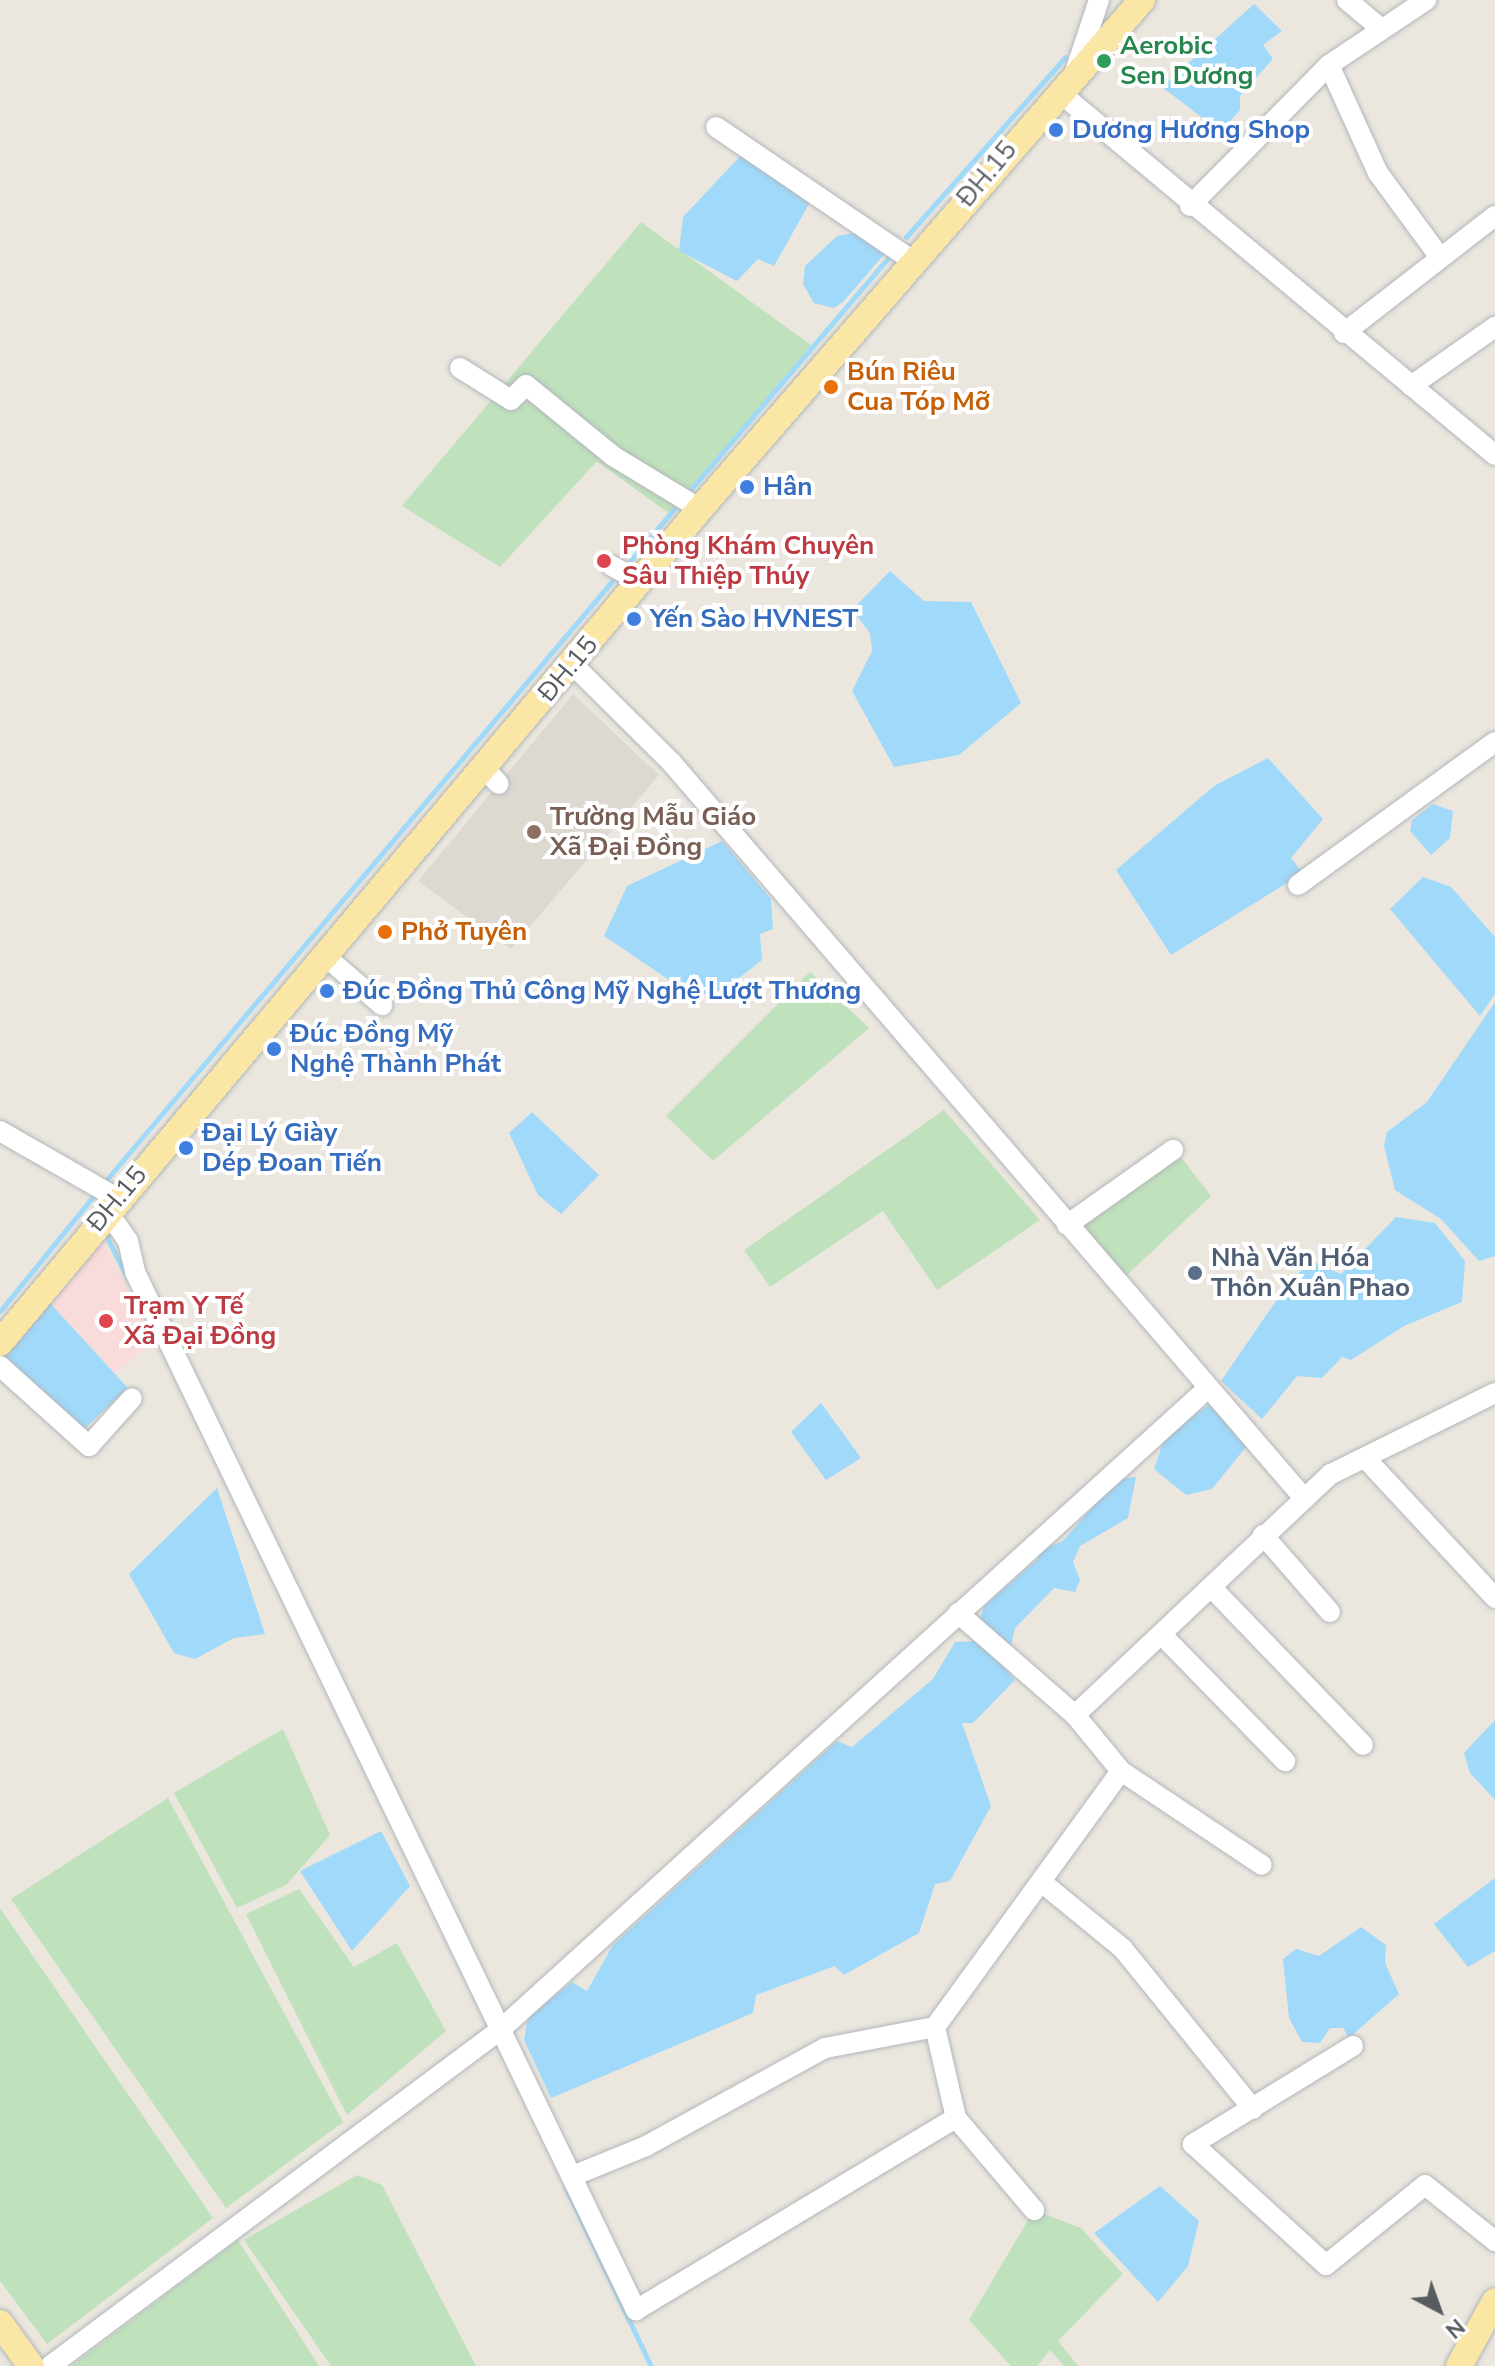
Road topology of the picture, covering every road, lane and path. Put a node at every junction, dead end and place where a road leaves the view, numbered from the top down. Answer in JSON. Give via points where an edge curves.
{"nodes":[{"id":1,"x":1099,"y":0,"type":"edge"},
{"id":2,"x":1142,"y":0,"type":"edge"},
{"id":3,"x":1347,"y":0,"type":"edge"},
{"id":4,"x":1426,"y":0,"type":"edge"},
{"id":5,"x":1379,"y":27,"type":"junction"},
{"id":6,"x":1329,"y":65,"type":"junction"},
{"id":7,"x":1066,"y":83,"type":"junction"},
{"id":8,"x":716,"y":127,"type":"dead end"},
{"id":9,"x":1190,"y":206,"type":"junction"},
{"id":10,"x":1495,"y":216,"type":"edge"},
{"id":11,"x":1439,"y":256,"type":"junction"},
{"id":12,"x":913,"y":261,"type":"junction"},
{"id":13,"x":1495,"y":327,"type":"edge"},
{"id":14,"x":1344,"y":333,"type":"junction"},
{"id":15,"x":460,"y":368,"type":"dead end"},
{"id":16,"x":1411,"y":386,"type":"junction"},
{"id":17,"x":1495,"y":455,"type":"edge"},
{"id":18,"x":700,"y":509,"type":"junction"},
{"id":19,"x":612,"y":566,"type":"dead end"},
{"id":20,"x":641,"y":582,"type":"junction"},
{"id":21,"x":573,"y":665,"type":"junction"},
{"id":22,"x":1495,"y":742,"type":"edge"},
{"id":23,"x":1298,"y":885,"type":"dead end"},
{"id":24,"x":324,"y":955,"type":"junction"},
{"id":25,"x":382,"y":1005,"type":"dead end"},
{"id":26,"x":0,"y":1131,"type":"edge"},
{"id":27,"x":1173,"y":1150,"type":"dead end"},
{"id":28,"x":112,"y":1205,"type":"junction"},
{"id":29,"x":1067,"y":1225,"type":"junction"},
{"id":30,"x":0,"y":1343,"type":"edge"},
{"id":31,"x":0,"y":1366,"type":"edge"},
{"id":32,"x":1208,"y":1388,"type":"junction"},
{"id":33,"x":1495,"y":1393,"type":"edge"},
{"id":34,"x":132,"y":1398,"type":"dead end"},
{"id":35,"x":1366,"y":1459,"type":"junction"},
{"id":36,"x":1303,"y":1497,"type":"junction"},
{"id":37,"x":1263,"y":1535,"type":"junction"},
{"id":38,"x":1211,"y":1587,"type":"junction"},
{"id":39,"x":1495,"y":1598,"type":"edge"},
{"id":40,"x":1330,"y":1612,"type":"dead end"},
{"id":41,"x":958,"y":1613,"type":"junction"},
{"id":42,"x":1163,"y":1636,"type":"junction"},
{"id":43,"x":1075,"y":1715,"type":"junction"},
{"id":44,"x":1363,"y":1745,"type":"dead end"},
{"id":45,"x":1285,"y":1761,"type":"dead end"},
{"id":46,"x":1121,"y":1771,"type":"junction"},
{"id":47,"x":1262,"y":1865,"type":"dead end"},
{"id":48,"x":1044,"y":1884,"type":"junction"},
{"id":49,"x":935,"y":2027,"type":"junction"},
{"id":50,"x":500,"y":2030,"type":"junction"},
{"id":51,"x":1353,"y":2046,"type":"dead end"},
{"id":52,"x":1253,"y":2109,"type":"junction"},
{"id":53,"x":956,"y":2118,"type":"junction"},
{"id":54,"x":575,"y":2175,"type":"junction"},
{"id":55,"x":1034,"y":2210,"type":"dead end"},
{"id":56,"x":1495,"y":2241,"type":"edge"},
{"id":57,"x":1495,"y":2301,"type":"edge"},
{"id":58,"x":0,"y":2323,"type":"edge"},
{"id":59,"x":31,"y":2366,"type":"edge"},
{"id":60,"x":50,"y":2366,"type":"edge"},
{"id":61,"x":1459,"y":2366,"type":"edge"}],
"edges":[{"from":1,"to":7,"type":"street"},
{"from":2,"to":7,"type":"main road","name":"ĐH.15","number":"ĐH.15"},
{"from":3,"to":5,"type":"street"},
{"from":4,"to":5,"type":"street"},
{"from":5,"to":6,"type":"street"},
{"from":6,"to":9,"type":"street"},
{"from":6,"to":11,"type":"street","via":[[1378,173]]},
{"from":7,"to":9,"type":"street"},
{"from":7,"to":12,"type":"main road","name":"ĐH.15","number":"ĐH.15"},
{"from":8,"to":12,"type":"street"},
{"from":9,"to":14,"type":"street"},
{"from":10,"to":11,"type":"street"},
{"from":11,"to":14,"type":"street"},
{"from":12,"to":18,"type":"main road","name":"ĐH.15","number":"ĐH.15"},
{"from":13,"to":16,"type":"street"},
{"from":14,"to":16,"type":"street"},
{"from":15,"to":18,"type":"street","via":[[511,400],[526,385],[613,456]]},
{"from":16,"to":17,"type":"street"},
{"from":18,"to":20,"type":"main road","name":"ĐH.15","number":"ĐH.15"},
{"from":19,"to":20,"type":"street"},
{"from":20,"to":21,"type":"main road","name":"ĐH.15","number":"ĐH.15"},
{"from":21,"to":24,"type":"main road","name":"ĐH.15","number":"ĐH.15","via":[[491,775]]},
{"from":21,"to":29,"type":"street","via":[[671,762]]},
{"from":22,"to":23,"type":"street"},
{"from":24,"to":25,"type":"street"},
{"from":24,"to":28,"type":"main road","name":"ĐH.15","number":"ĐH.15"},
{"from":26,"to":28,"type":"street"},
{"from":27,"to":29,"type":"street"},
{"from":28,"to":30,"type":"main road","name":"ĐH.15","number":"ĐH.15","via":[[63,1275]]},
{"from":28,"to":50,"type":"street","via":[[135,1272]]},
{"from":29,"to":32,"type":"street"},
{"from":31,"to":34,"type":"street","via":[[89,1446]]},
{"from":32,"to":36,"type":"street"},
{"from":32,"to":41,"type":"street"},
{"from":33,"to":35,"type":"street"},
{"from":35,"to":36,"type":"street"},
{"from":35,"to":39,"type":"street"},
{"from":36,"to":37,"type":"street"},
{"from":37,"to":38,"type":"street"},
{"from":37,"to":40,"type":"street"},
{"from":38,"to":42,"type":"street"},
{"from":38,"to":44,"type":"street"},
{"from":41,"to":43,"type":"street"},
{"from":41,"to":50,"type":"street"},
{"from":42,"to":43,"type":"street"},
{"from":42,"to":45,"type":"street"},
{"from":43,"to":46,"type":"street"},
{"from":46,"to":47,"type":"street"},
{"from":46,"to":48,"type":"street"},
{"from":48,"to":49,"type":"street"},
{"from":48,"to":52,"type":"street","via":[[1123,1949]]},
{"from":49,"to":53,"type":"street"},
{"from":49,"to":54,"type":"street","via":[[825,2048],[646,2146]]},
{"from":50,"to":54,"type":"street"},
{"from":50,"to":60,"type":"street"},
{"from":51,"to":52,"type":"street"},
{"from":52,"to":56,"type":"street","via":[[1193,2144],[1326,2265],[1425,2185]]},
{"from":53,"to":54,"type":"street","via":[[636,2310]]},
{"from":53,"to":55,"type":"street"},
{"from":57,"to":61,"type":"main road"},
{"from":58,"to":59,"type":"main road"}]}
